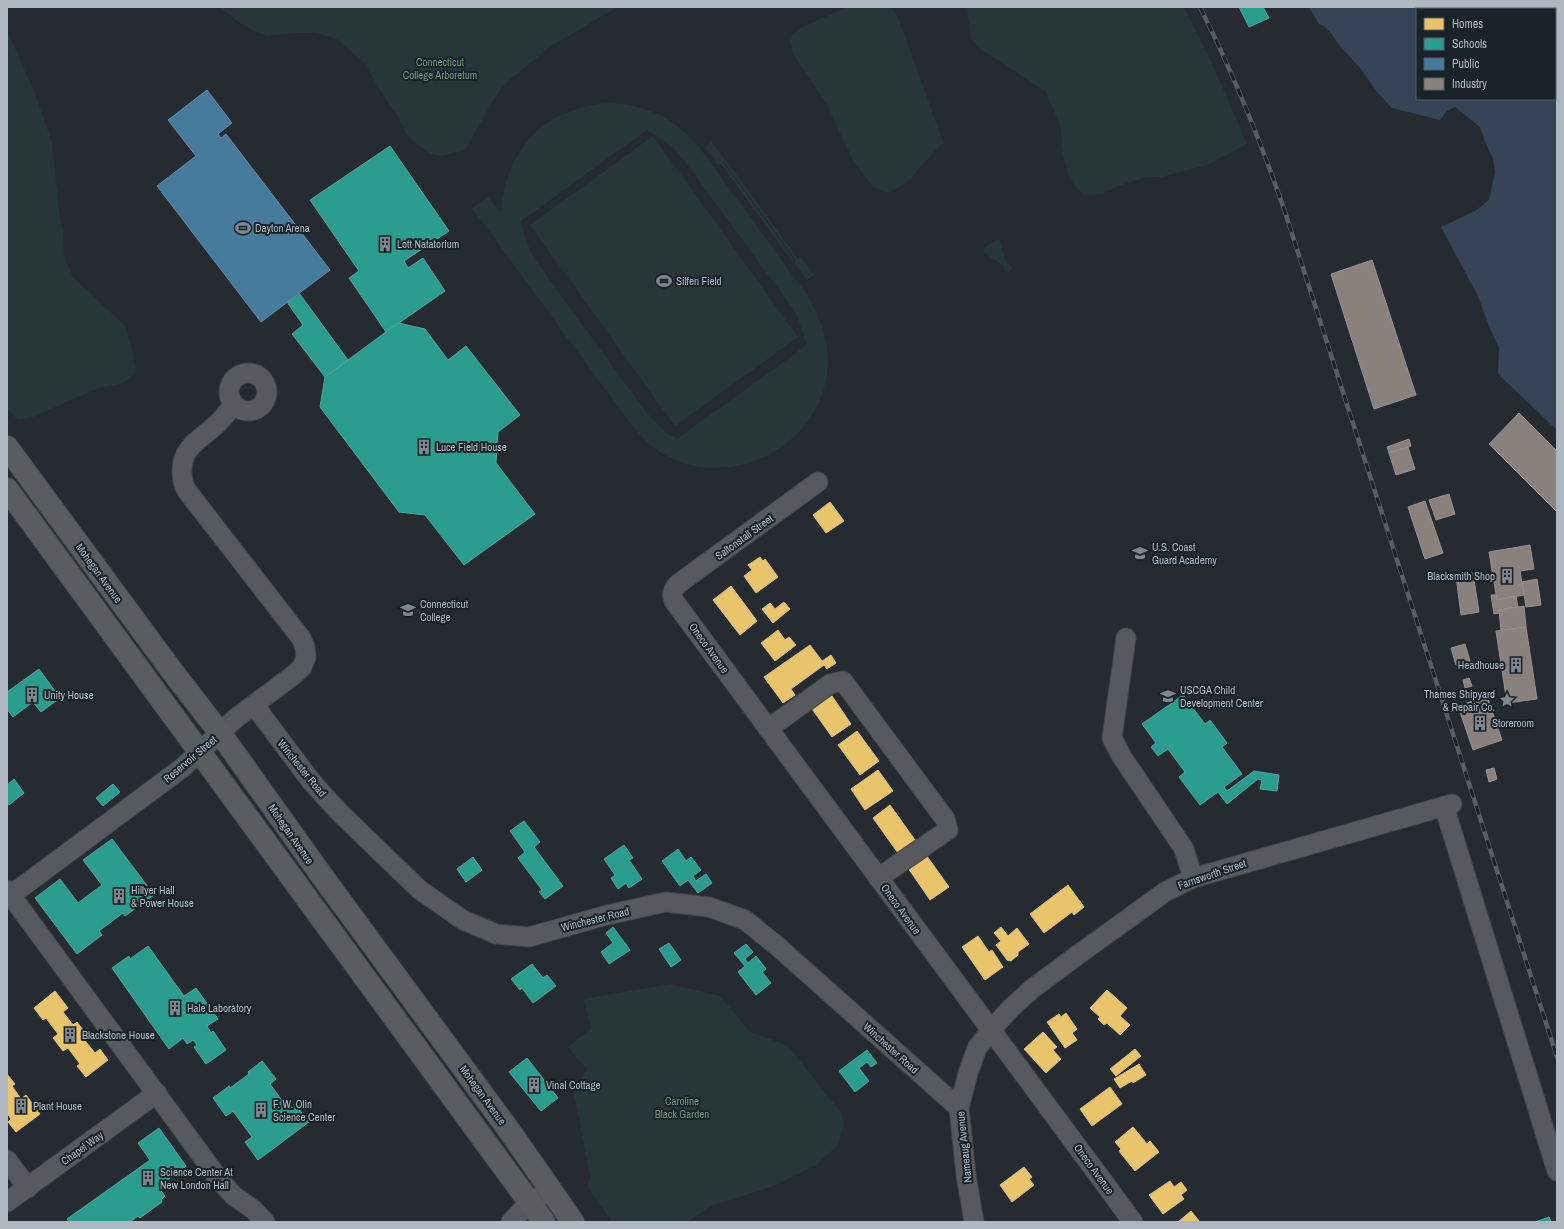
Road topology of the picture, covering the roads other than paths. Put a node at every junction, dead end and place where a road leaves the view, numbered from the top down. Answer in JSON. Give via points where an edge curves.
{"nodes":[{"id":1,"x":234,"y":404,"type":"dead end"},
{"id":2,"x":7,"y":447,"type":"edge"},
{"id":3,"x":818,"y":482,"type":"dead end"},
{"id":4,"x":7,"y":489,"type":"edge"},
{"id":5,"x":672,"y":594,"type":"joint"},
{"id":6,"x":1126,"y":638,"type":"dead end"},
{"id":7,"x":254,"y":705,"type":"junction"},
{"id":8,"x":768,"y":729,"type":"junction"},
{"id":9,"x":220,"y":733,"type":"junction"},
{"id":10,"x":201,"y":751,"type":"junction"},
{"id":11,"x":878,"y":878,"type":"junction"},
{"id":12,"x":1193,"y":878,"type":"junction"},
{"id":13,"x":9,"y":892,"type":"edge"},
{"id":14,"x":991,"y":1030,"type":"junction"},
{"id":15,"x":157,"y":1093,"type":"junction"},
{"id":16,"x":959,"y":1108,"type":"junction"},
{"id":17,"x":1555,"y":1159,"type":"edge"},
{"id":18,"x":7,"y":1160,"type":"edge"},
{"id":19,"x":28,"y":1188,"type":"junction"},
{"id":20,"x":550,"y":1188,"type":"junction"},
{"id":21,"x":7,"y":1202,"type":"edge"},
{"id":22,"x":530,"y":1203,"type":"junction"},
{"id":23,"x":265,"y":1222,"type":"edge"},
{"id":24,"x":511,"y":1222,"type":"edge"},
{"id":25,"x":544,"y":1222,"type":"edge"},
{"id":26,"x":574,"y":1222,"type":"edge"},
{"id":27,"x":974,"y":1222,"type":"edge"},
{"id":28,"x":1132,"y":1222,"type":"edge"}],
"edges":[{"from":1,"to":7,"type":"street","name":"Reservoir Street","via":[[221,421],[185,453],[182,474],[187,491],[306,647],[305,661],[300,669]]},
{"from":2,"to":9,"type":"highway","name":"Mohegan Avenue"},
{"from":3,"to":5,"type":"street","name":"Saltonstall Street","via":[[678,584]]},
{"from":4,"to":10,"type":"highway"},
{"from":5,"to":8,"type":"street","name":"Oneco Avenue","via":[[674,601]]},
{"from":6,"to":12,"type":"street","via":[[1112,738],[1184,849]]},
{"from":7,"to":9,"type":"street","name":"Reservoir Street"},
{"from":7,"to":16,"type":"street","name":"Winchester Road","via":[[311,781],[339,812],[420,890],[463,920],[496,934],[529,937],[666,902],[709,907],[745,920]]},
{"from":8,"to":11,"type":"street","name":"Oneco Avenue"},
{"from":8,"to":11,"type":"street","via":[[830,684],[843,682],[945,819],[948,830]]},
{"from":9,"to":10,"type":"street","name":"Reservoir Street"},
{"from":9,"to":20,"type":"highway","name":"Mohegan Avenue"},
{"from":10,"to":13,"type":"street","name":"Reservoir Street","via":[[182,768]]},
{"from":10,"to":22,"type":"highway"},
{"from":11,"to":14,"type":"street","name":"Oneco Avenue"},
{"from":12,"to":14,"type":"street","name":"Farnsworth Street","via":[[1151,901],[1068,961],[1032,989]]},
{"from":12,"to":17,"type":"street","name":"Farnsworth Street","via":[[1448,805]]},
{"from":13,"to":15,"type":"street","name":"Reservoir Street"},
{"from":14,"to":16,"type":"street","name":"Nameaug Avenue","via":[[977,1048]]},
{"from":14,"to":28,"type":"street","name":"Oneco Avenue"},
{"from":15,"to":19,"type":"street","name":"Chapel Way"},
{"from":15,"to":23,"type":"street","name":"Reservoir Street","via":[[221,1182]]},
{"from":16,"to":27,"type":"street","name":"Nameaug Avenue"},
{"from":18,"to":19,"type":"street"},
{"from":19,"to":21,"type":"street","name":"Chapel Way"},
{"from":20,"to":22,"type":"street"},
{"from":20,"to":26,"type":"highway","name":"Mohegan Avenue"},
{"from":22,"to":24,"type":"street"},
{"from":22,"to":25,"type":"highway"}]}
